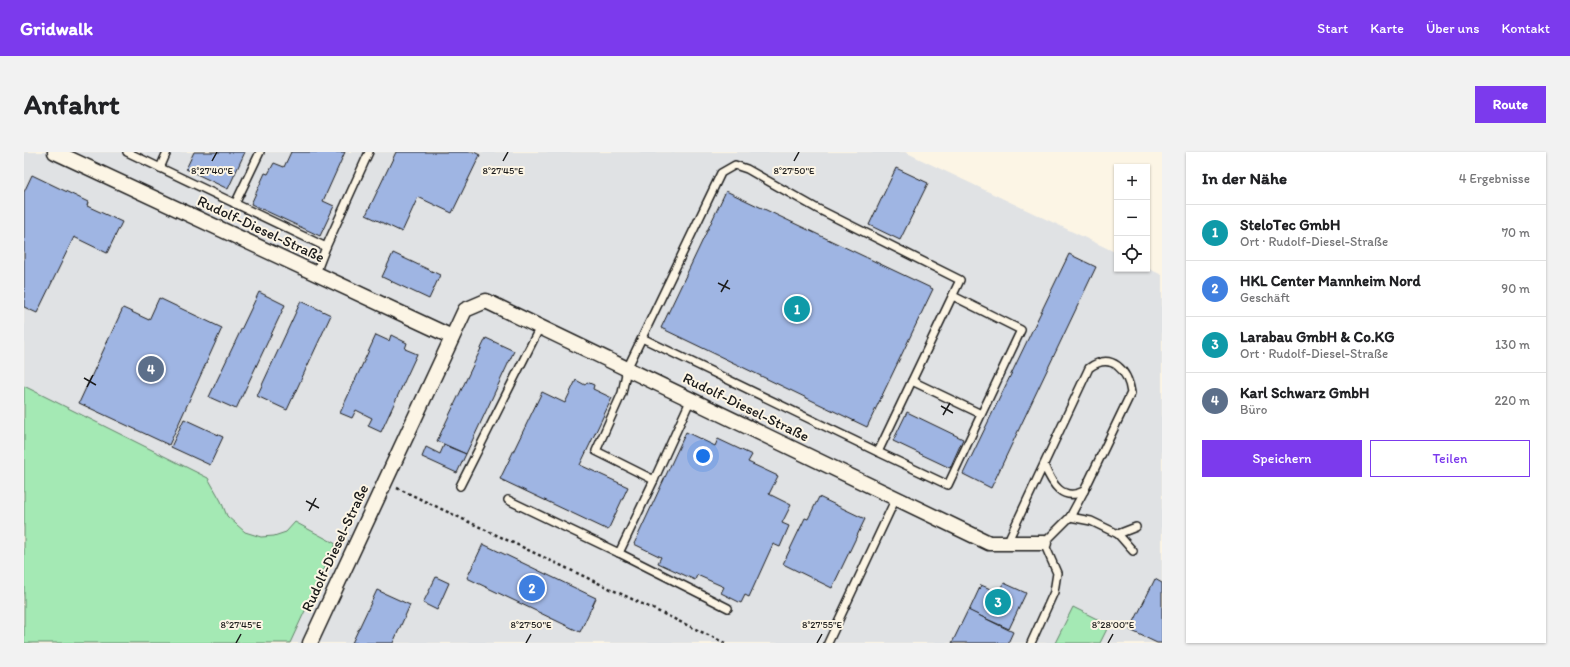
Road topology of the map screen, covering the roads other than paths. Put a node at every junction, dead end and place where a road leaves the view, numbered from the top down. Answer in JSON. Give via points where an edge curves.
{"nodes":[{"id":1,"x":55,"y":152,"type":"edge"},
{"id":2,"x":127,"y":152,"type":"edge"},
{"id":3,"x":167,"y":152,"type":"edge"},
{"id":4,"x":260,"y":152,"type":"edge"},
{"id":5,"x":369,"y":152,"type":"edge"},
{"id":6,"x":70,"y":155,"type":"edge"},
{"id":7,"x":160,"y":168,"type":"junction"},
{"id":8,"x":235,"y":204,"type":"junction"},
{"id":9,"x":326,"y":247,"type":"junction"},
{"id":10,"x":316,"y":273,"type":"junction"},
{"id":11,"x":953,"y":296,"type":"junction"},
{"id":12,"x":540,"y":327,"type":"junction"},
{"id":13,"x":452,"y":337,"type":"junction"},
{"id":14,"x":642,"y":338,"type":"junction"},
{"id":15,"x":627,"y":369,"type":"junction"},
{"id":16,"x":912,"y":381,"type":"junction"},
{"id":17,"x":691,"y":399,"type":"junction"},
{"id":18,"x":981,"y":414,"type":"junction"},
{"id":19,"x":878,"y":452,"type":"junction"},
{"id":20,"x":1044,"y":465,"type":"junction"},
{"id":21,"x":654,"y":480,"type":"junction"},
{"id":22,"x":460,"y":486,"type":"dead end"},
{"id":23,"x":1084,"y":490,"type":"junction"},
{"id":24,"x":896,"y":498,"type":"junction"},
{"id":25,"x":508,"y":500,"type":"dead end"},
{"id":26,"x":1070,"y":517,"type":"junction"},
{"id":27,"x":1136,"y":528,"type":"dead end"},
{"id":28,"x":1118,"y":534,"type":"junction"},
{"id":29,"x":1007,"y":543,"type":"junction"},
{"id":30,"x":1044,"y":543,"type":"junction"},
{"id":31,"x":1133,"y":551,"type":"dead end"},
{"id":32,"x":619,"y":553,"type":"junction"},
{"id":33,"x":728,"y":608,"type":"dead end"},
{"id":34,"x":310,"y":643,"type":"edge"},
{"id":35,"x":828,"y":643,"type":"edge"},
{"id":36,"x":1031,"y":643,"type":"edge"}],
"edges":[{"from":1,"to":6,"type":"street","name":"Rudolf-Diesel-Straße"},
{"from":2,"to":7,"type":"lane"},
{"from":3,"to":7,"type":"lane"},
{"from":4,"to":8,"type":"lane"},
{"from":5,"to":9,"type":"lane"},
{"from":6,"to":10,"type":"street","name":"Rudolf-Diesel-Straße"},
{"from":7,"to":8,"type":"lane"},
{"from":8,"to":9,"type":"lane"},
{"from":9,"to":10,"type":"lane"},
{"from":10,"to":13,"type":"street","name":"Rudolf-Diesel-Straße"},
{"from":11,"to":14,"type":"lane","via":[[960,280],[735,165],[721,173]]},
{"from":11,"to":16,"type":"lane"},
{"from":11,"to":18,"type":"lane","via":[[1021,330]]},
{"from":12,"to":13,"type":"street","name":"Rudolf-Diesel-Straße","via":[[486,301],[465,310]]},
{"from":12,"to":15,"type":"street","name":"Rudolf-Diesel-Straße"},
{"from":12,"to":22,"type":"lane"},
{"from":13,"to":34,"type":"street","name":"Rudolf-Diesel-Straße"},
{"from":14,"to":15,"type":"lane"},
{"from":14,"to":19,"type":"lane"},
{"from":15,"to":17,"type":"street","name":"Rudolf-Diesel-Straße"},
{"from":15,"to":21,"type":"lane","via":[[622,394],[596,451]]},
{"from":16,"to":18,"type":"lane"},
{"from":16,"to":19,"type":"lane"},
{"from":17,"to":21,"type":"lane"},
{"from":17,"to":24,"type":"street","name":"Rudolf-Diesel-Straße"},
{"from":18,"to":19,"type":"lane","via":[[948,485]]},
{"from":20,"to":23,"type":"lane","via":[[1049,477],[1062,492],[1071,495]]},
{"from":20,"to":23,"type":"lane","via":[[1089,368],[1104,361],[1119,366],[1130,382],[1131,393]]},
{"from":20,"to":29,"type":"lane"},
{"from":21,"to":32,"type":"lane"},
{"from":23,"to":26,"type":"lane"},
{"from":24,"to":29,"type":"street","name":"Rudolf-Diesel-Straße","via":[[989,542]]},
{"from":24,"to":35,"type":"lane"},
{"from":25,"to":32,"type":"lane"},
{"from":26,"to":28,"type":"lane","via":[[1091,521]]},
{"from":26,"to":30,"type":"lane"},
{"from":27,"to":28,"type":"lane"},
{"from":28,"to":31,"type":"lane"},
{"from":29,"to":30,"type":"street","name":"Rudolf-Diesel-Straße"},
{"from":30,"to":36,"type":"lane","via":[[1057,573],[1054,592]]},
{"from":32,"to":33,"type":"lane"}]}
